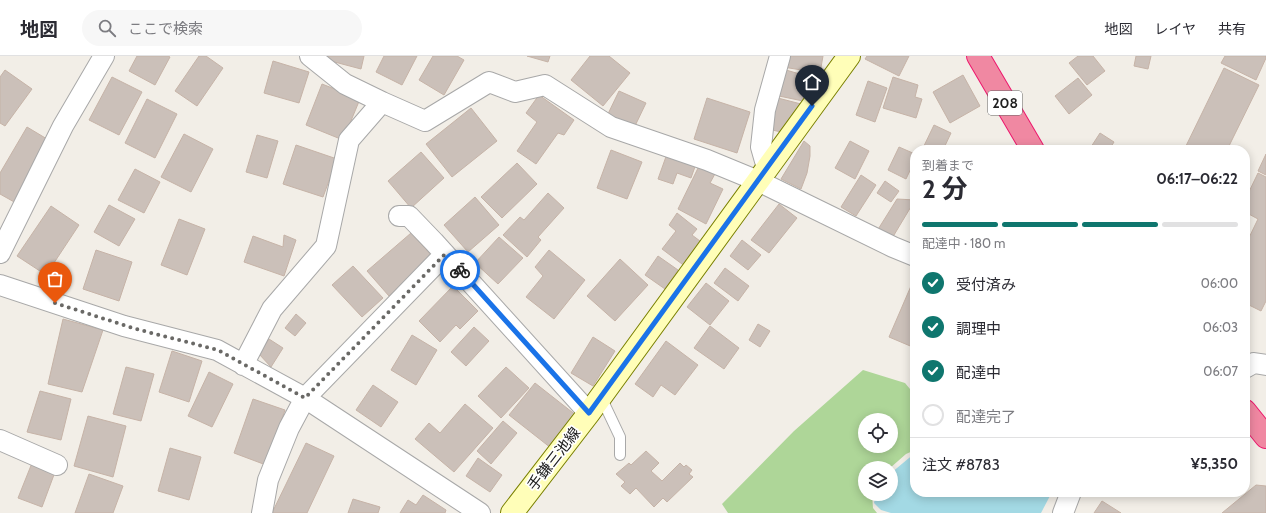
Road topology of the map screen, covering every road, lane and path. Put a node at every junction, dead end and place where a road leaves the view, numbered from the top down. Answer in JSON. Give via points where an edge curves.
{"nodes":[{"id":1,"x":104,"y":56,"type":"edge"},
{"id":2,"x":310,"y":56,"type":"edge"},
{"id":3,"x":780,"y":56,"type":"edge"},
{"id":4,"x":849,"y":56,"type":"edge"},
{"id":5,"x":978,"y":56,"type":"edge"},
{"id":6,"x":382,"y":102,"type":"junction"},
{"id":7,"x":1029,"y":145,"type":"edge"},
{"id":8,"x":762,"y":174,"type":"junction"},
{"id":9,"x":399,"y":216,"type":"dead end"},
{"id":10,"x":0,"y":253,"type":"edge"},
{"id":11,"x":445,"y":254,"type":"junction"},
{"id":12,"x":910,"y":254,"type":"edge"},
{"id":13,"x":0,"y":285,"type":"edge"},
{"id":14,"x":243,"y":365,"type":"junction"},
{"id":15,"x":1250,"y":365,"type":"edge"},
{"id":16,"x":1266,"y":366,"type":"edge"},
{"id":17,"x":305,"y":398,"type":"junction"},
{"id":18,"x":595,"y":405,"type":"junction"},
{"id":19,"x":1250,"y":417,"type":"edge"},
{"id":20,"x":1266,"y":436,"type":"edge"},
{"id":21,"x":0,"y":440,"type":"edge"},
{"id":22,"x":620,"y":455,"type":"dead end"},
{"id":23,"x":57,"y":466,"type":"dead end"},
{"id":24,"x":1069,"y":497,"type":"edge"},
{"id":25,"x":262,"y":513,"type":"edge"},
{"id":26,"x":480,"y":513,"type":"edge"},
{"id":27,"x":512,"y":513,"type":"edge"},
{"id":28,"x":1063,"y":513,"type":"edge"}],
"edges":[{"from":1,"to":10,"type":"street","via":[[63,126]]},
{"from":2,"to":6,"type":"street","via":[[345,84]]},
{"from":3,"to":8,"type":"street","via":[[765,110],[761,147]]},
{"from":4,"to":8,"type":"main road","name":"手鎌三池線"},
{"from":5,"to":7,"type":"highway","number":"208"},
{"from":6,"to":8,"type":"street","via":[[425,122],[489,82],[516,92],[545,85],[611,127],[707,160]]},
{"from":6,"to":14,"type":"street","via":[[349,140],[326,246],[272,309]]},
{"from":8,"to":12,"type":"street"},
{"from":8,"to":18,"type":"main road","name":"手鎌三池線"},
{"from":9,"to":11,"type":"street","via":[[409,216]]},
{"from":11,"to":17,"type":"street"},
{"from":11,"to":18,"type":"street"},
{"from":13,"to":14,"type":"street","via":[[124,326],[218,350]]},
{"from":14,"to":17,"type":"street"},
{"from":15,"to":16,"type":"street","via":[[1254,363]]},
{"from":17,"to":25,"type":"street","via":[[289,428],[268,480]]},
{"from":17,"to":26,"type":"street"},
{"from":18,"to":22,"type":"lane","via":[[620,437]]},
{"from":18,"to":27,"type":"main road","name":"手鎌三池線"},
{"from":19,"to":20,"type":"highway"},
{"from":21,"to":23,"type":"street"},
{"from":24,"to":28,"type":"street"}]}
